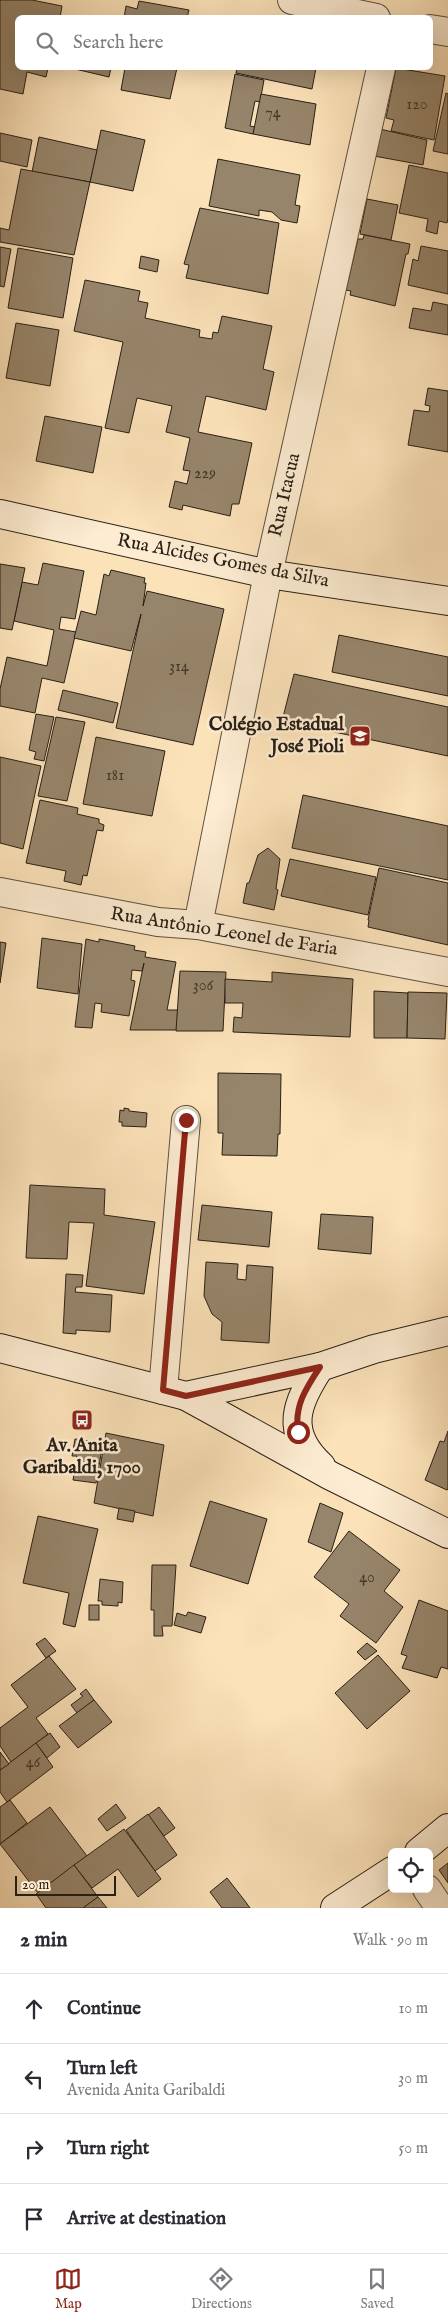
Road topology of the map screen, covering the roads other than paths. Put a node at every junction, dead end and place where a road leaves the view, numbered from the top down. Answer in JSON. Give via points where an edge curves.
{"nodes":[{"id":1,"x":292,"y":0,"type":"edge"},
{"id":2,"x":362,"y":15,"type":"edge"},
{"id":3,"x":433,"y":30,"type":"edge"},
{"id":4,"x":448,"y":32,"type":"edge"},
{"id":5,"x":381,"y":70,"type":"edge"},
{"id":6,"x":0,"y":514,"type":"edge"},
{"id":7,"x":268,"y":574,"type":"junction"},
{"id":8,"x":448,"y":601,"type":"edge"},
{"id":9,"x":0,"y":892,"type":"edge"},
{"id":10,"x":198,"y":925,"type":"junction"},
{"id":11,"x":448,"y":972,"type":"edge"},
{"id":12,"x":186,"y":1120,"type":"dead end"},
{"id":13,"x":448,"y":1331,"type":"edge"},
{"id":14,"x":0,"y":1348,"type":"edge"},
{"id":15,"x":320,"y":1367,"type":"junction"},
{"id":16,"x":174,"y":1393,"type":"junction"},
{"id":17,"x":331,"y":1476,"type":"junction"},
{"id":18,"x":448,"y":1534,"type":"edge"},
{"id":19,"x":448,"y":1828,"type":"edge"},
{"id":20,"x":424,"y":1848,"type":"edge"},
{"id":21,"x":388,"y":1874,"type":"edge"},
{"id":22,"x":430,"y":1893,"type":"edge"},
{"id":23,"x":335,"y":1908,"type":"edge"},
{"id":24,"x":440,"y":1908,"type":"edge"}],
"edges":[{"from":1,"to":2,"type":"street"},
{"from":3,"to":4,"type":"street"},
{"from":5,"to":7,"type":"street","name":"Rua Itacua"},
{"from":6,"to":7,"type":"street","name":"Rua Alcides Gomes da Silva"},
{"from":7,"to":8,"type":"street","name":"Rua Alcides Gomes da Silva"},
{"from":7,"to":10,"type":"street","name":"Rua Itacua"},
{"from":9,"to":10,"type":"street","name":"Rua Antônio Leonel de Faria","via":[[158,922]]},
{"from":10,"to":11,"type":"street","name":"Rua Antônio Leonel de Faria"},
{"from":12,"to":16,"type":"street"},
{"from":13,"to":15,"type":"street","via":[[374,1349]]},
{"from":14,"to":16,"type":"street"},
{"from":15,"to":16,"type":"street"},
{"from":15,"to":17,"type":"street","via":[[300,1402],[297,1425],[304,1446]]},
{"from":16,"to":17,"type":"street"},
{"from":17,"to":18,"type":"street"},
{"from":19,"to":20,"type":"street"},
{"from":21,"to":23,"type":"street"},
{"from":22,"to":24,"type":"street"}]}
